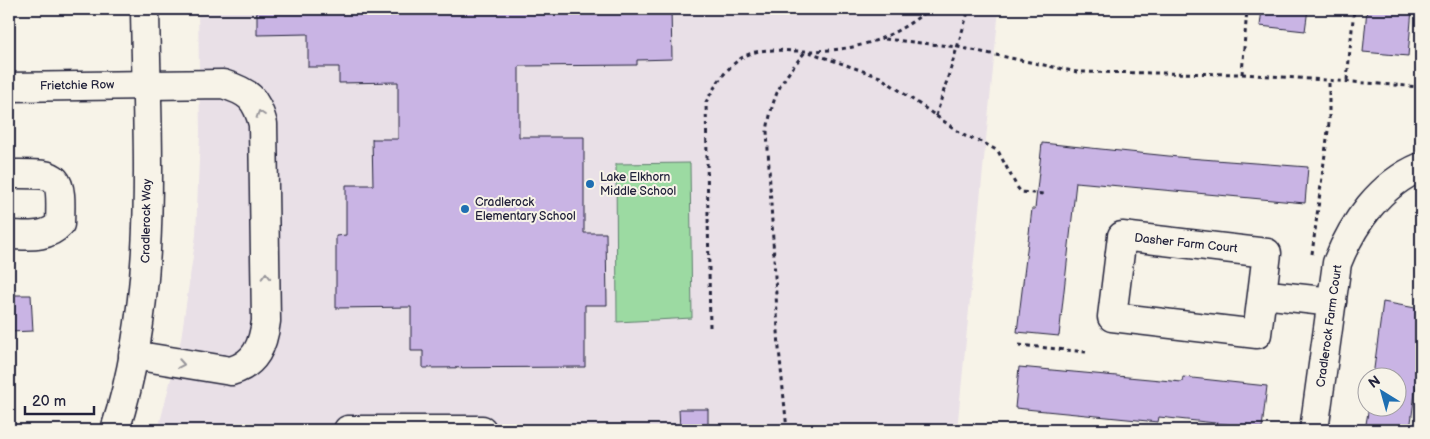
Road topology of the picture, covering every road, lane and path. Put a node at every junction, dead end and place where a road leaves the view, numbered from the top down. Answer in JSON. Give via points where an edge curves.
{"nodes":[{"id":1,"x":145,"y":9,"type":"edge"},
{"id":2,"x":929,"y":9,"type":"edge"},
{"id":3,"x":969,"y":9,"type":"edge"},
{"id":4,"x":1247,"y":9,"type":"edge"},
{"id":5,"x":1354,"y":9,"type":"edge"},
{"id":6,"x":885,"y":39,"type":"junction"},
{"id":7,"x":958,"y":47,"type":"junction"},
{"id":8,"x":806,"y":51,"type":"junction"},
{"id":9,"x":1242,"y":74,"type":"junction"},
{"id":10,"x":1329,"y":79,"type":"junction"},
{"id":11,"x":1347,"y":80,"type":"junction"},
{"id":12,"x":146,"y":84,"type":"junction"},
{"id":13,"x":9,"y":87,"type":"edge"},
{"id":14,"x":1421,"y":87,"type":"edge"},
{"id":15,"x":936,"y":116,"type":"junction"},
{"id":16,"x":1421,"y":167,"type":"edge"},
{"id":17,"x":9,"y":174,"type":"edge"},
{"id":18,"x":1044,"y":194,"type":"dead end"},
{"id":19,"x":9,"y":235,"type":"edge"},
{"id":20,"x":1312,"y":256,"type":"dead end"},
{"id":21,"x":1262,"y":294,"type":"junction"},
{"id":22,"x":1332,"y":302,"type":"junction"},
{"id":23,"x":710,"y":327,"type":"dead end"},
{"id":24,"x":1019,"y":344,"type":"dead end"},
{"id":25,"x":1086,"y":352,"type":"dead end"},
{"id":26,"x":133,"y":355,"type":"junction"},
{"id":27,"x":115,"y":430,"type":"edge"},
{"id":28,"x":348,"y":430,"type":"edge"},
{"id":29,"x":482,"y":430,"type":"edge"},
{"id":30,"x":787,"y":430,"type":"edge"},
{"id":31,"x":1314,"y":430,"type":"edge"}],
"edges":[{"from":1,"to":12,"type":"street","name":"Cradlerock Way"},
{"from":2,"to":6,"type":"path","via":[[910,25]]},
{"from":3,"to":7,"type":"path"},
{"from":4,"to":9,"type":"path"},
{"from":5,"to":11,"type":"path"},
{"from":6,"to":7,"type":"path"},
{"from":6,"to":8,"type":"path","via":[[858,47]]},
{"from":7,"to":9,"type":"path","via":[[1078,72]]},
{"from":7,"to":15,"type":"path"},
{"from":8,"to":15,"type":"path","via":[[880,77]]},
{"from":8,"to":23,"type":"path","via":[[759,51],[746,55],[732,65],[706,102]]},
{"from":8,"to":30,"type":"path","via":[[781,81],[767,131],[779,349]]},
{"from":9,"to":10,"type":"path"},
{"from":10,"to":11,"type":"path"},
{"from":10,"to":20,"type":"path","via":[[1329,123]]},
{"from":11,"to":14,"type":"path"},
{"from":12,"to":13,"type":"street","name":"Frietchie Row"},
{"from":12,"to":26,"type":"street","name":"Cradlerock Way","via":[[148,183],[145,277]]},
{"from":26,"to":12,"type":"street","name":"Frietchie Row","one_way":true,"via":[[231,371],[243,368],[264,341],[266,321],[263,124],[259,108],[252,97],[223,84]]},
{"from":15,"to":18,"type":"path","via":[[965,136],[998,151],[1021,192]]},
{"from":16,"to":22,"type":"street","name":"Cradlerock Farm Court","via":[[1377,198],[1352,230],[1337,263]]},
{"from":17,"to":19,"type":"street","via":[[47,174],[57,181],[61,193],[60,224],[54,231],[44,235]]},
{"from":21,"to":21,"type":"street","name":"Dasher Farm Court","via":[[1257,334],[1112,317],[1122,236],[1267,252]]},
{"from":21,"to":22,"type":"street"},
{"from":22,"to":31,"type":"street","name":"Cradlerock Farm Court"},
{"from":24,"to":25,"type":"path"},
{"from":26,"to":27,"type":"street","name":"Cradlerock Way"},
{"from":28,"to":29,"type":"street"}]}
